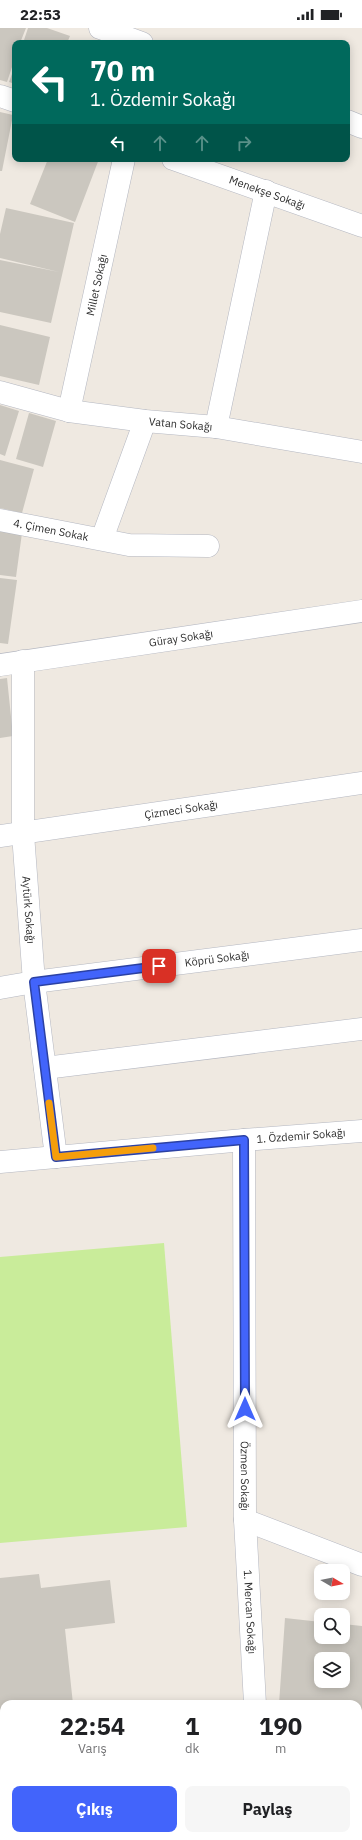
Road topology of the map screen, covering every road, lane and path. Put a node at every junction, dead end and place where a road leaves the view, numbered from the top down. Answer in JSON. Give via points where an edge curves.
{"nodes":[{"id":1,"x":100,"y":28,"type":"edge"},
{"id":2,"x":134,"y":40,"type":"edge"},
{"id":3,"x":0,"y":96,"type":"edge"},
{"id":4,"x":12,"y":101,"type":"edge"},
{"id":5,"x":350,"y":122,"type":"edge"},
{"id":6,"x":362,"y":127,"type":"edge"},
{"id":7,"x":123,"y":162,"type":"edge"},
{"id":8,"x":182,"y":162,"type":"edge"},
{"id":9,"x":266,"y":191,"type":"junction"},
{"id":10,"x":362,"y":226,"type":"edge"},
{"id":11,"x":0,"y":392,"type":"edge"},
{"id":12,"x":69,"y":411,"type":"junction"},
{"id":13,"x":145,"y":421,"type":"junction"},
{"id":14,"x":216,"y":427,"type":"junction"},
{"id":15,"x":362,"y":452,"type":"edge"},
{"id":16,"x":0,"y":520,"type":"edge"},
{"id":17,"x":102,"y":539,"type":"junction"},
{"id":18,"x":208,"y":546,"type":"dead end"},
{"id":19,"x":362,"y":611,"type":"edge"},
{"id":20,"x":23,"y":661,"type":"junction"},
{"id":21,"x":0,"y":665,"type":"edge"},
{"id":22,"x":362,"y":783,"type":"edge"},
{"id":23,"x":23,"y":834,"type":"junction"},
{"id":24,"x":0,"y":836,"type":"edge"},
{"id":25,"x":362,"y":940,"type":"edge"},
{"id":26,"x":34,"y":982,"type":"junction"},
{"id":27,"x":0,"y":988,"type":"edge"},
{"id":28,"x":362,"y":1029,"type":"edge"},
{"id":29,"x":45,"y":1068,"type":"junction"},
{"id":30,"x":362,"y":1131,"type":"edge"},
{"id":31,"x":244,"y":1140,"type":"junction"},
{"id":32,"x":56,"y":1157,"type":"junction"},
{"id":33,"x":0,"y":1162,"type":"edge"},
{"id":34,"x":245,"y":1520,"type":"junction"},
{"id":35,"x":362,"y":1565,"type":"edge"},
{"id":36,"x":256,"y":1700,"type":"edge"}],
"edges":[{"from":1,"to":2,"type":"street"},
{"from":3,"to":4,"type":"street"},
{"from":5,"to":6,"type":"street"},
{"from":7,"to":12,"type":"street","name":"Millet Sokağı"},
{"from":8,"to":9,"type":"street","name":"Menekşe Sokağı"},
{"from":9,"to":10,"type":"street","name":"Menekşe Sokağı"},
{"from":9,"to":14,"type":"street"},
{"from":11,"to":12,"type":"street","name":"Vatan Sokağı"},
{"from":12,"to":13,"type":"street","name":"Vatan Sokağı"},
{"from":13,"to":14,"type":"street","name":"Vatan Sokağı"},
{"from":13,"to":17,"type":"street"},
{"from":14,"to":15,"type":"street","name":"Vatan Sokağı"},
{"from":16,"to":17,"type":"street","name":"4. Çimen Sokak"},
{"from":17,"to":18,"type":"street","name":"4. Çimen Sokak","via":[[129,545]]},
{"from":19,"to":20,"type":"street","name":"Güray Sokağı"},
{"from":20,"to":21,"type":"street","name":"Güray Sokağı"},
{"from":20,"to":23,"type":"street","name":"Aytürk Sokağı"},
{"from":22,"to":23,"type":"street","name":"Çizmeci Sokağı"},
{"from":23,"to":24,"type":"street","name":"Çizmeci Sokağı"},
{"from":23,"to":26,"type":"street","name":"Aytürk Sokağı"},
{"from":25,"to":26,"type":"street","name":"Köprü Sokağı"},
{"from":26,"to":27,"type":"street","name":"Köprü Sokağı"},
{"from":26,"to":29,"type":"street","name":"Aytürk Sokağı"},
{"from":28,"to":29,"type":"street"},
{"from":29,"to":32,"type":"street","name":"Aytürk Sokağı"},
{"from":30,"to":31,"type":"street","name":"1. Özdemir Sokağı"},
{"from":31,"to":32,"type":"street","name":"1. Özdemir Sokağı"},
{"from":31,"to":34,"type":"street","name":"Özmen Sokağı"},
{"from":32,"to":33,"type":"street","name":"1. Özdemir Sokağı"},
{"from":34,"to":35,"type":"street","name":"Özmen Sokağı"},
{"from":34,"to":36,"type":"street","name":"1. Mercan Sokağı"}]}
